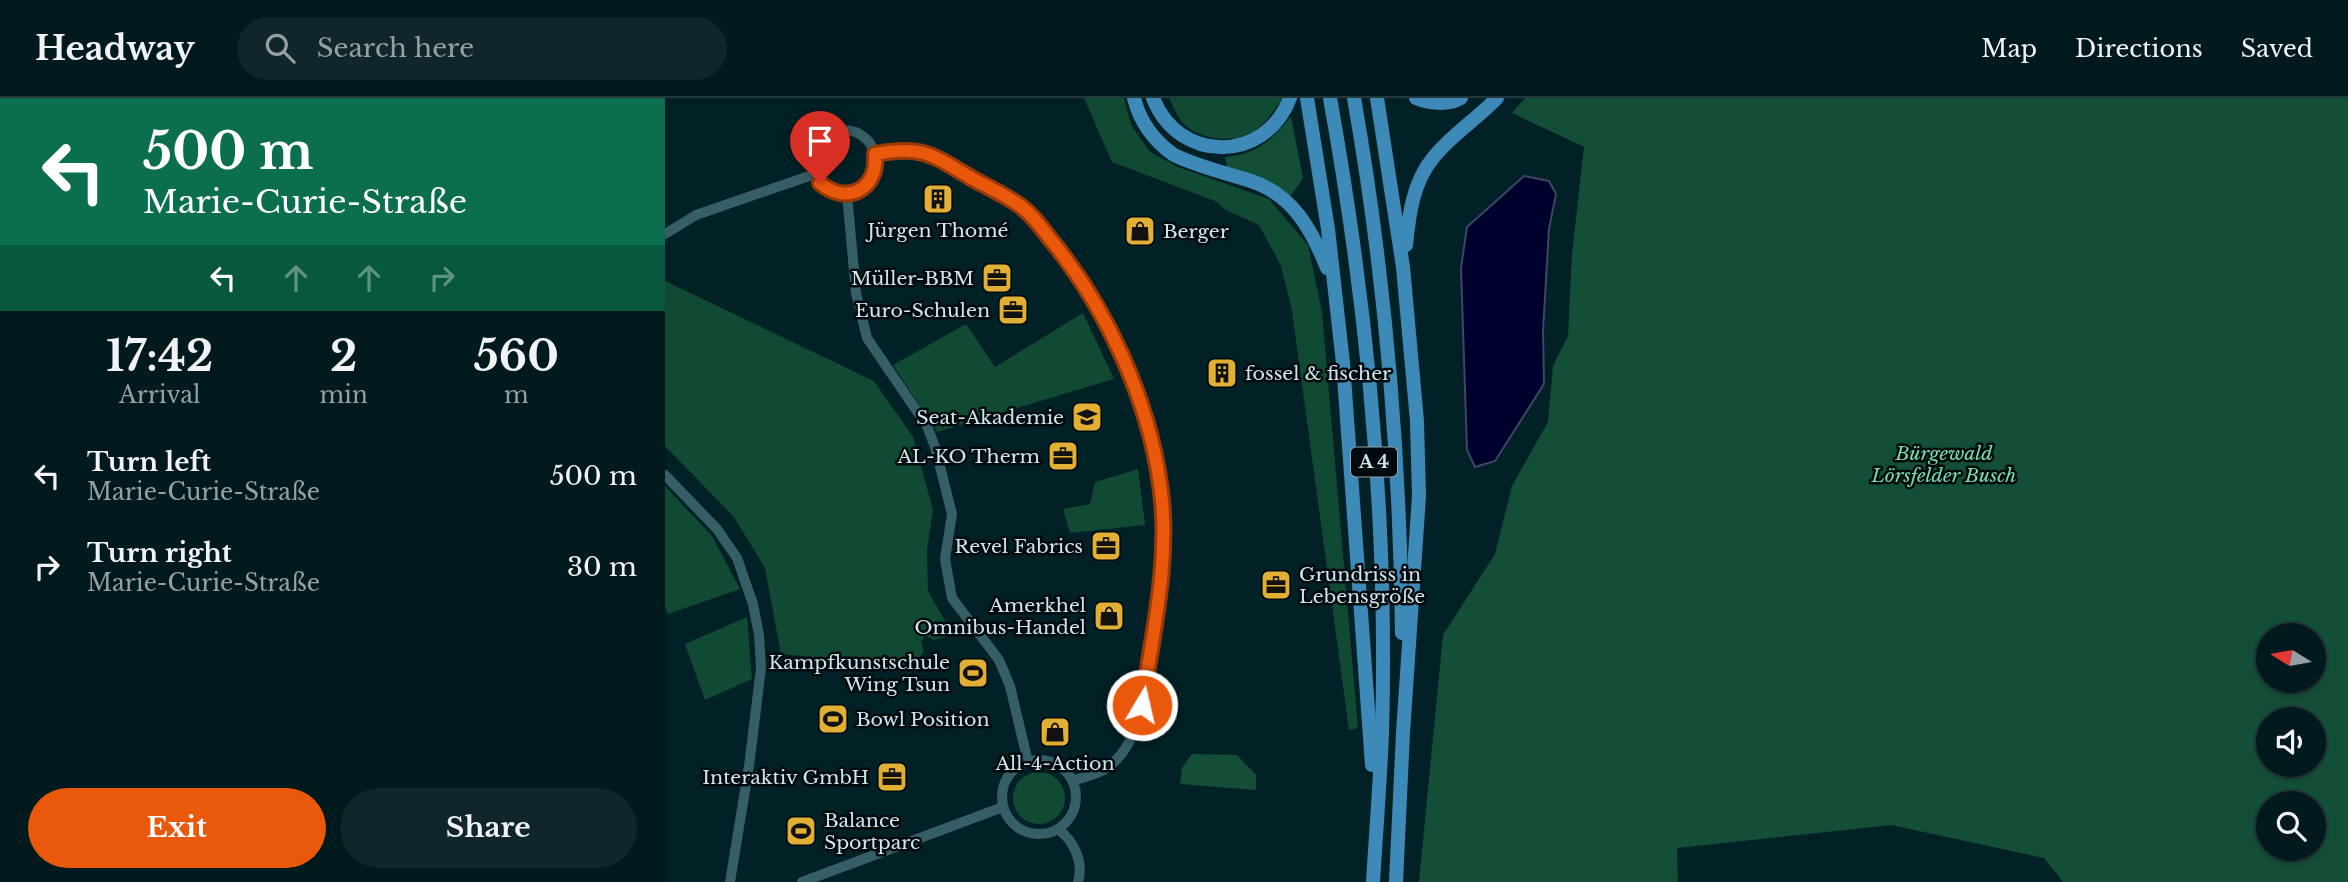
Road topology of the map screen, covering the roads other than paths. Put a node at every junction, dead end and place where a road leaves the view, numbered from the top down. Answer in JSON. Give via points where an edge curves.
{"nodes":[{"id":1,"x":1134,"y":98,"type":"edge"},
{"id":2,"x":1153,"y":98,"type":"edge"},
{"id":3,"x":1290,"y":98,"type":"edge"},
{"id":4,"x":1307,"y":98,"type":"edge"},
{"id":5,"x":1330,"y":98,"type":"edge"},
{"id":6,"x":1354,"y":98,"type":"edge"},
{"id":7,"x":1377,"y":98,"type":"edge"},
{"id":8,"x":1416,"y":98,"type":"edge"},
{"id":9,"x":1461,"y":98,"type":"edge"},
{"id":10,"x":1497,"y":98,"type":"edge"},
{"id":11,"x":875,"y":154,"type":"junction"},
{"id":12,"x":815,"y":174,"type":"junction"},
{"id":13,"x":846,"y":194,"type":"junction"},
{"id":14,"x":665,"y":234,"type":"edge"},
{"id":15,"x":1403,"y":267,"type":"junction"},
{"id":16,"x":1333,"y":282,"type":"junction"},
{"id":17,"x":665,"y":475,"type":"edge"},
{"id":18,"x":1403,"y":733,"type":"junction"},
{"id":19,"x":1028,"y":762,"type":"junction"},
{"id":20,"x":1072,"y":781,"type":"junction"},
{"id":21,"x":1003,"y":807,"type":"junction"},
{"id":22,"x":1376,"y":828,"type":"junction"},
{"id":23,"x":1058,"y":829,"type":"junction"},
{"id":24,"x":730,"y":882,"type":"edge"},
{"id":25,"x":802,"y":882,"type":"edge"},
{"id":26,"x":1078,"y":882,"type":"edge"},
{"id":27,"x":1373,"y":882,"type":"edge"},
{"id":28,"x":1396,"y":882,"type":"edge"}],
"edges":[{"from":1,"to":16,"type":"highway","via":[[1148,130],[1163,148],[1254,182],[1293,208],[1311,231]]},
{"from":2,"to":3,"type":"highway","via":[[1176,131],[1224,148],[1247,144],[1271,129]]},
{"from":4,"to":16,"type":"highway"},
{"from":5,"to":22,"type":"highway","number":"A 4","via":[[1370,391],[1381,603],[1382,733]]},
{"from":6,"to":18,"type":"highway","number":"A 4","via":[[1368,176],[1392,404]]},
{"from":7,"to":15,"type":"highway"},
{"from":8,"to":9,"type":"highway","via":[[1436,103]]},
{"from":10,"to":15,"type":"highway","via":[[1433,158],[1419,181],[1408,218]]},
{"from":11,"to":12,"type":"street","via":[[864,137],[845,130],[834,132],[818,144]]},
{"from":11,"to":13,"type":"street","via":[[870,180]]},
{"from":11,"to":20,"type":"street","via":[[903,149],[930,153],[1020,206],[1035,221],[1069,262],[1108,326],[1150,436],[1164,534],[1142,705],[1121,756],[1104,770]]},
{"from":12,"to":13,"type":"street","via":[[828,189]]},
{"from":12,"to":14,"type":"street","via":[[697,215]]},
{"from":13,"to":19,"type":"street","via":[[856,293],[867,338],[927,426],[935,447],[952,514],[945,559],[952,598],[999,660]]},
{"from":15,"to":18,"type":"highway","via":[[1419,496]]},
{"from":16,"to":22,"type":"highway"},
{"from":17,"to":24,"type":"street","via":[[717,529],[737,558],[759,635],[761,668]]},
{"from":18,"to":28,"type":"highway","number":"A 4"},
{"from":19,"to":20,"type":"street","via":[[1058,766]]},
{"from":19,"to":21,"type":"street","via":[[1009,775]]},
{"from":20,"to":23,"type":"street","via":[[1072,813]]},
{"from":21,"to":23,"type":"street","via":[[1008,818],[1025,832]]},
{"from":21,"to":25,"type":"street"},
{"from":22,"to":27,"type":"highway","number":"A 4"},
{"from":23,"to":26,"type":"street","via":[[1076,849]]}]}
